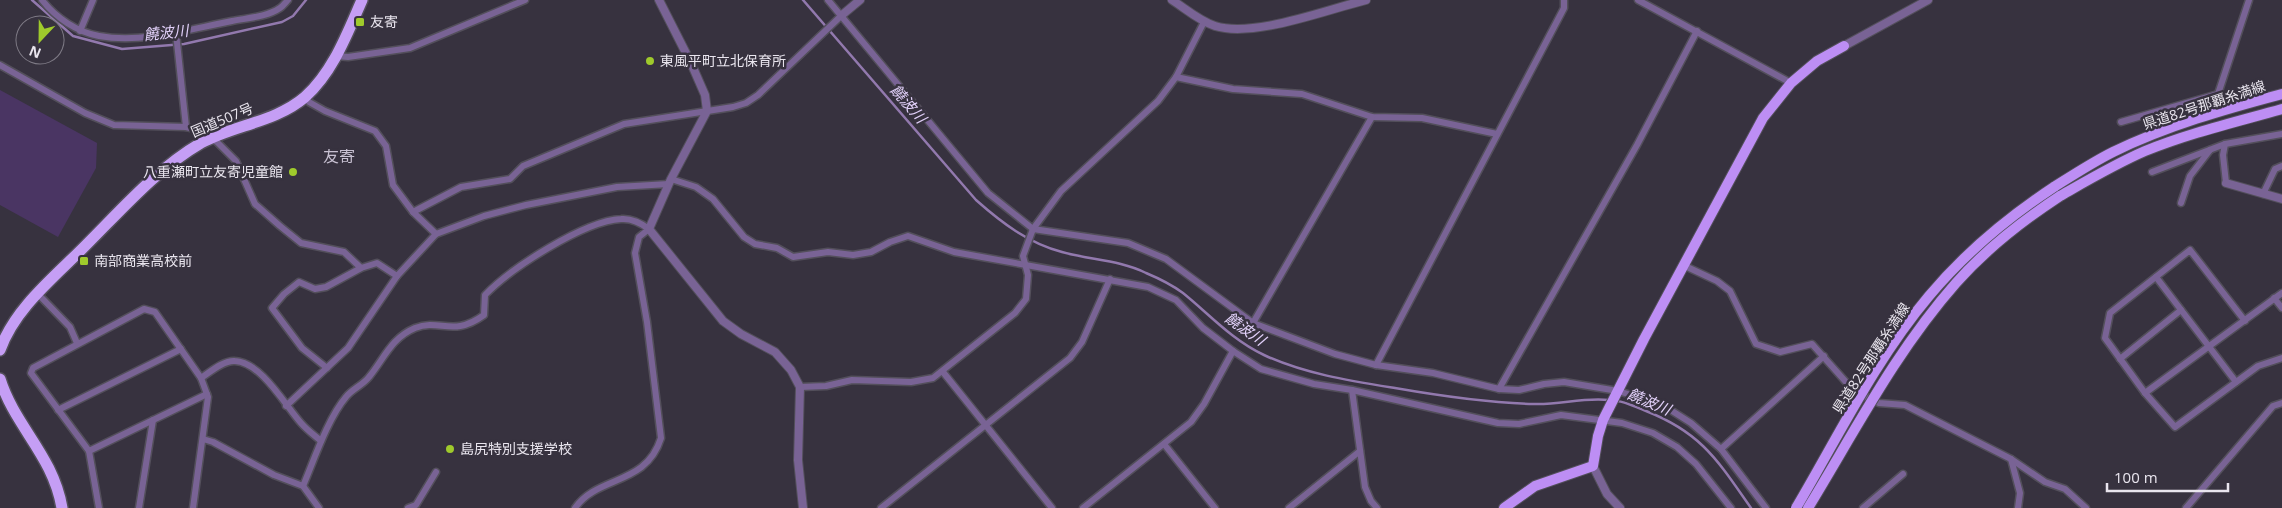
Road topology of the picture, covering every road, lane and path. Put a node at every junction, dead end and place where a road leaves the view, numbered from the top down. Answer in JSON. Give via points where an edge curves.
{"nodes":[{"id":1,"x":42,"y":0,"type":"edge"},
{"id":2,"x":93,"y":0,"type":"edge"},
{"id":3,"x":288,"y":0,"type":"edge"},
{"id":4,"x":362,"y":0,"type":"edge"},
{"id":5,"x":525,"y":0,"type":"edge"},
{"id":6,"x":659,"y":0,"type":"edge"},
{"id":7,"x":828,"y":0,"type":"edge"},
{"id":8,"x":860,"y":0,"type":"edge"},
{"id":9,"x":1172,"y":0,"type":"edge"},
{"id":10,"x":1366,"y":0,"type":"edge"},
{"id":11,"x":1564,"y":0,"type":"edge"},
{"id":12,"x":1638,"y":0,"type":"edge"},
{"id":13,"x":1928,"y":0,"type":"edge"},
{"id":14,"x":2249,"y":0,"type":"edge"},
{"id":15,"x":840,"y":18,"type":"junction"},
{"id":16,"x":1204,"y":22,"type":"junction"},
{"id":17,"x":80,"y":31,"type":"junction"},
{"id":18,"x":1697,"y":31,"type":"junction"},
{"id":19,"x":176,"y":35,"type":"junction"},
{"id":20,"x":1844,"y":46,"type":"joint"},
{"id":21,"x":336,"y":56,"type":"junction"},
{"id":22,"x":0,"y":65,"type":"edge"},
{"id":23,"x":1176,"y":77,"type":"junction"},
{"id":24,"x":1791,"y":83,"type":"junction"},
{"id":25,"x":2282,"y":94,"type":"edge"},
{"id":26,"x":305,"y":97,"type":"junction"},
{"id":27,"x":2282,"y":109,"type":"edge"},
{"id":28,"x":707,"y":111,"type":"junction"},
{"id":29,"x":1372,"y":117,"type":"junction"},
{"id":30,"x":2121,"y":122,"type":"dead end"},
{"id":31,"x":186,"y":127,"type":"junction"},
{"id":32,"x":1498,"y":134,"type":"junction"},
{"id":33,"x":2282,"y":134,"type":"edge"},
{"id":34,"x":212,"y":138,"type":"junction"},
{"id":35,"x":2225,"y":144,"type":"junction"},
{"id":36,"x":2210,"y":149,"type":"junction"},
{"id":37,"x":2282,"y":166,"type":"edge"},
{"id":38,"x":2152,"y":172,"type":"dead end"},
{"id":39,"x":670,"y":182,"type":"junction"},
{"id":40,"x":2226,"y":183,"type":"joint"},
{"id":41,"x":2263,"y":194,"type":"junction"},
{"id":42,"x":2282,"y":199,"type":"edge"},
{"id":43,"x":2181,"y":203,"type":"dead end"},
{"id":44,"x":413,"y":212,"type":"junction"},
{"id":45,"x":649,"y":229,"type":"junction"},
{"id":46,"x":1032,"y":232,"type":"junction"},
{"id":47,"x":436,"y":234,"type":"junction"},
{"id":48,"x":1025,"y":266,"type":"junction"},
{"id":49,"x":1685,"y":266,"type":"junction"},
{"id":50,"x":362,"y":268,"type":"junction"},
{"id":51,"x":397,"y":276,"type":"junction"},
{"id":52,"x":2156,"y":277,"type":"junction"},
{"id":53,"x":1110,"y":280,"type":"junction"},
{"id":54,"x":2282,"y":293,"type":"edge"},
{"id":55,"x":38,"y":294,"type":"junction"},
{"id":56,"x":2274,"y":298,"type":"junction"},
{"id":57,"x":2282,"y":308,"type":"edge"},
{"id":58,"x":2181,"y":310,"type":"junction"},
{"id":59,"x":2245,"y":321,"type":"junction"},
{"id":60,"x":1253,"y":323,"type":"junction"},
{"id":61,"x":77,"y":342,"type":"junction"},
{"id":62,"x":2209,"y":347,"type":"junction"},
{"id":63,"x":181,"y":349,"type":"junction"},
{"id":64,"x":0,"y":350,"type":"edge"},
{"id":65,"x":1233,"y":352,"type":"junction"},
{"id":66,"x":1824,"y":356,"type":"junction"},
{"id":67,"x":2282,"y":358,"type":"edge"},
{"id":68,"x":2120,"y":359,"type":"junction"},
{"id":69,"x":1376,"y":365,"type":"junction"},
{"id":70,"x":327,"y":368,"type":"junction"},
{"id":71,"x":943,"y":372,"type":"junction"},
{"id":72,"x":201,"y":378,"type":"junction"},
{"id":73,"x":0,"y":379,"type":"edge"},
{"id":74,"x":2236,"y":382,"type":"junction"},
{"id":75,"x":800,"y":387,"type":"junction"},
{"id":76,"x":1499,"y":389,"type":"junction"},
{"id":77,"x":1352,"y":390,"type":"junction"},
{"id":78,"x":2145,"y":393,"type":"junction"},
{"id":79,"x":207,"y":394,"type":"junction"},
{"id":80,"x":1616,"y":394,"type":"junction"},
{"id":81,"x":2282,"y":403,"type":"edge"},
{"id":82,"x":286,"y":406,"type":"junction"},
{"id":83,"x":58,"y":410,"type":"junction"},
{"id":84,"x":1606,"y":416,"type":"junction"},
{"id":85,"x":153,"y":420,"type":"junction"},
{"id":86,"x":984,"y":424,"type":"junction"},
{"id":87,"x":203,"y":439,"type":"junction"},
{"id":88,"x":321,"y":441,"type":"junction"},
{"id":89,"x":1164,"y":444,"type":"junction"},
{"id":90,"x":1720,"y":449,"type":"junction"},
{"id":91,"x":89,"y":451,"type":"junction"},
{"id":92,"x":1360,"y":451,"type":"junction"},
{"id":93,"x":2011,"y":459,"type":"junction"},
{"id":94,"x":1593,"y":466,"type":"junction"},
{"id":95,"x":436,"y":472,"type":"dead end"},
{"id":96,"x":1903,"y":474,"type":"dead end"},
{"id":97,"x":304,"y":486,"type":"junction"},
{"id":98,"x":62,"y":508,"type":"edge"},
{"id":99,"x":99,"y":508,"type":"edge"},
{"id":100,"x":139,"y":508,"type":"edge"},
{"id":101,"x":193,"y":508,"type":"edge"},
{"id":102,"x":319,"y":508,"type":"edge"},
{"id":103,"x":408,"y":508,"type":"edge"},
{"id":104,"x":574,"y":508,"type":"edge"},
{"id":105,"x":802,"y":508,"type":"edge"},
{"id":106,"x":881,"y":508,"type":"edge"},
{"id":107,"x":1052,"y":508,"type":"edge"},
{"id":108,"x":1083,"y":508,"type":"edge"},
{"id":109,"x":1215,"y":508,"type":"edge"},
{"id":110,"x":1289,"y":508,"type":"edge"},
{"id":111,"x":1377,"y":508,"type":"edge"},
{"id":112,"x":1504,"y":508,"type":"edge"},
{"id":113,"x":1620,"y":508,"type":"edge"},
{"id":114,"x":1731,"y":508,"type":"edge"},
{"id":115,"x":1766,"y":508,"type":"edge"},
{"id":116,"x":1796,"y":508,"type":"edge"},
{"id":117,"x":1808,"y":508,"type":"edge"},
{"id":118,"x":1863,"y":508,"type":"edge"},
{"id":119,"x":2018,"y":508,"type":"edge"},
{"id":120,"x":2086,"y":508,"type":"edge"},
{"id":121,"x":2186,"y":508,"type":"edge"}],
"edges":[{"from":1,"to":17,"type":"street"},
{"from":2,"to":17,"type":"street"},
{"from":3,"to":19,"type":"street","via":[[280,8],[262,15]]},
{"from":4,"to":21,"type":"highway","name":"国道507号"},
{"from":5,"to":21,"type":"street","via":[[410,48]]},
{"from":6,"to":28,"type":"street","via":[[705,95]]},
{"from":7,"to":15,"type":"street"},
{"from":8,"to":15,"type":"street"},
{"from":9,"to":16,"type":"street"},
{"from":10,"to":16,"type":"street","via":[[1256,30],[1234,30]]},
{"from":11,"to":32,"type":"street","via":[[1564,8]]},
{"from":12,"to":18,"type":"street"},
{"from":13,"to":20,"type":"street"},
{"from":14,"to":30,"type":"street","via":[[2218,94]]},
{"from":15,"to":28,"type":"street","via":[[758,95],[746,103]]},
{"from":15,"to":46,"type":"street","via":[[988,193]]},
{"from":16,"to":23,"type":"street"},
{"from":17,"to":19,"type":"street","via":[[126,38]]},
{"from":18,"to":24,"type":"street"},
{"from":18,"to":76,"type":"street","via":[[1637,145]]},
{"from":19,"to":31,"type":"street"},
{"from":20,"to":24,"type":"main road","via":[[1817,61]]},
{"from":21,"to":26,"type":"highway","name":"国道507号"},
{"from":22,"to":31,"type":"street","via":[[85,113],[114,125]]},
{"from":23,"to":29,"type":"street","via":[[1233,89],[1302,94]]},
{"from":23,"to":46,"type":"street","via":[[1158,101],[1061,191]]},
{"from":24,"to":49,"type":"main road","via":[[1763,118]]},
{"from":25,"to":116,"type":"main road","name":"県道82号那覇糸満線","bridge":true,"via":[[2206,116],[2112,153],[2054,187],[1984,239],[1947,275],[1892,345]]},
{"from":26,"to":34,"type":"highway","name":"国道507号","via":[[279,112]]},
{"from":26,"to":44,"type":"street","via":[[325,111],[375,130],[386,146],[393,185]]},
{"from":27,"to":117,"type":"main road","name":"県道82号那覇糸満線","bridge":true,"via":[[2146,151],[2106,169],[2060,196],[2017,227],[1956,282],[1930,314],[1883,383]]},
{"from":28,"to":39,"type":"street"},
{"from":28,"to":44,"type":"street","via":[[624,124],[523,166],[510,179],[461,187]]},
{"from":29,"to":32,"type":"street","via":[[1422,118]]},
{"from":29,"to":60,"type":"street"},
{"from":31,"to":34,"type":"street"},
{"from":32,"to":69,"type":"street"},
{"from":33,"to":35,"type":"street"},
{"from":34,"to":50,"type":"street","via":[[236,161],[256,204],[280,226],[301,242],[344,252]]},
{"from":34,"to":55,"type":"highway","name":"国道507号","via":[[178,157],[161,172]]},
{"from":35,"to":36,"type":"street"},
{"from":35,"to":40,"type":"street"},
{"from":36,"to":38,"type":"street"},
{"from":36,"to":43,"type":"street","via":[[2190,176]]},
{"from":37,"to":41,"type":"street","via":[[2275,169]]},
{"from":39,"to":45,"type":"street"},
{"from":39,"to":47,"type":"street","via":[[617,186],[526,205],[477,218]]},
{"from":39,"to":48,"type":"street","via":[[696,187],[713,199],[744,237],[793,257],[828,252],[853,255],[871,252],[908,236],[954,252]]},
{"from":40,"to":41,"type":"street"},
{"from":41,"to":42,"type":"street"},
{"from":44,"to":47,"type":"street"},
{"from":45,"to":75,"type":"street","via":[[723,321],[775,352],[791,370]]},
{"from":45,"to":88,"type":"street","via":[[622,218],[570,234],[503,277],[485,295],[484,316],[470,326],[417,327],[404,334],[389,347],[368,379],[346,396]]},
{"from":45,"to":104,"type":"street","via":[[639,237],[635,253],[661,438],[657,449],[634,474],[596,489]]},
{"from":46,"to":48,"type":"street","via":[[1023,256]]},
{"from":46,"to":60,"type":"street","via":[[1128,243],[1166,259]]},
{"from":47,"to":51,"type":"street"},
{"from":48,"to":53,"type":"street"},
{"from":48,"to":71,"type":"street","via":[[1028,275],[1026,299],[1015,313]]},
{"from":49,"to":66,"type":"street","via":[[1717,281],[1730,292],[1756,344],[1780,352],[1812,344]]},
{"from":49,"to":80,"type":"main road"},
{"from":50,"to":51,"type":"street","via":[[377,263]]},
{"from":50,"to":70,"type":"street","via":[[326,287],[315,289],[299,282],[272,308],[302,348]]},
{"from":51,"to":70,"type":"street","via":[[348,348]]},
{"from":52,"to":58,"type":"street"},
{"from":52,"to":59,"type":"street","via":[[2190,250]]},
{"from":52,"to":68,"type":"street","via":[[2110,313],[2105,338]]},
{"from":53,"to":65,"type":"street","via":[[1148,286],[1176,300]]},
{"from":53,"to":86,"type":"street","via":[[1076,351]]},
{"from":54,"to":56,"type":"street"},
{"from":55,"to":61,"type":"street","via":[[70,326]]},
{"from":55,"to":64,"type":"highway","name":"国道507号","via":[[16,320]]},
{"from":56,"to":57,"type":"street"},
{"from":56,"to":59,"type":"street"},
{"from":58,"to":62,"type":"street"},
{"from":58,"to":68,"type":"street"},
{"from":59,"to":62,"type":"street"},
{"from":60,"to":69,"type":"street","via":[[1335,354]]},
{"from":61,"to":63,"type":"street","via":[[144,309],[156,312]]},
{"from":61,"to":83,"type":"street","via":[[33,368],[31,373]]},
{"from":62,"to":74,"type":"street"},
{"from":62,"to":78,"type":"street"},
{"from":63,"to":72,"type":"street"},
{"from":63,"to":83,"type":"street"},
{"from":65,"to":77,"type":"street","via":[[1261,369],[1314,384]]},
{"from":65,"to":89,"type":"street","via":[[1191,422]]},
{"from":66,"to":90,"type":"street"},
{"from":66,"to":93,"type":"street","via":[[1854,391],[1879,403],[1905,405]]},
{"from":67,"to":74,"type":"street","via":[[2258,366]]},
{"from":68,"to":78,"type":"street"},
{"from":69,"to":76,"type":"street","via":[[1433,373]]},
{"from":70,"to":82,"type":"street"},
{"from":71,"to":75,"type":"street","via":[[923,381],[852,380]]},
{"from":71,"to":86,"type":"street"},
{"from":72,"to":79,"type":"street"},
{"from":72,"to":82,"type":"street","via":[[234,360],[250,365],[263,376]]},
{"from":73,"to":98,"type":"highway","via":[[12,408],[51,470]]},
{"from":74,"to":78,"type":"street","via":[[2175,427]]},
{"from":75,"to":105,"type":"street","via":[[798,460]]},
{"from":76,"to":80,"type":"street","via":[[1519,390],[1564,382]]},
{"from":77,"to":84,"type":"street","via":[[1498,423],[1519,424],[1561,415]]},
{"from":77,"to":92,"type":"street"},
{"from":79,"to":85,"type":"street"},
{"from":79,"to":87,"type":"street"},
{"from":80,"to":84,"type":"main road"},
{"from":80,"to":90,"type":"street","via":[[1669,409],[1691,423]]},
{"from":81,"to":121,"type":"street","via":[[2273,406]]},
{"from":82,"to":88,"type":"street"},
{"from":83,"to":91,"type":"street"},
{"from":84,"to":94,"type":"main road","via":[[1598,436]]},
{"from":84,"to":114,"type":"street","via":[[1653,433],[1678,448],[1696,464]]},
{"from":85,"to":91,"type":"street"},
{"from":85,"to":100,"type":"street"},
{"from":86,"to":106,"type":"street"},
{"from":86,"to":107,"type":"street"},
{"from":87,"to":97,"type":"street","via":[[274,475]]},
{"from":87,"to":101,"type":"street"},
{"from":88,"to":97,"type":"street"},
{"from":89,"to":108,"type":"street"},
{"from":89,"to":109,"type":"street"},
{"from":90,"to":115,"type":"street"},
{"from":91,"to":99,"type":"street"},
{"from":92,"to":110,"type":"street"},
{"from":92,"to":111,"type":"street","via":[[1365,487]]},
{"from":93,"to":119,"type":"street","via":[[2020,492]]},
{"from":93,"to":120,"type":"street","via":[[2045,482],[2066,489]]},
{"from":94,"to":112,"type":"main road","via":[[1534,486]]},
{"from":94,"to":113,"type":"street","via":[[1607,494]]},
{"from":95,"to":103,"type":"street","via":[[416,505]]},
{"from":96,"to":118,"type":"street"},
{"from":97,"to":102,"type":"street"}]}
